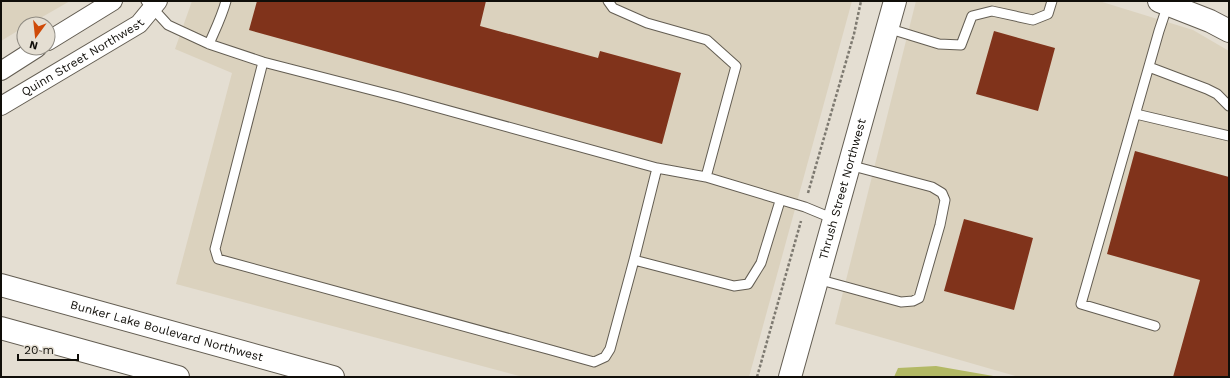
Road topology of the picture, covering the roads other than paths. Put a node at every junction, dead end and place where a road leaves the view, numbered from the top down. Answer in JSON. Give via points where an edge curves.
{"nodes":[{"id":1,"x":113,"y":1,"type":"edge"},
{"id":2,"x":226,"y":1,"type":"edge"},
{"id":3,"x":608,"y":1,"type":"edge"},
{"id":4,"x":895,"y":1,"type":"edge"},
{"id":5,"x":1052,"y":1,"type":"edge"},
{"id":6,"x":1165,"y":2,"type":"edge"},
{"id":7,"x":152,"y":3,"type":"edge"},
{"id":8,"x":887,"y":28,"type":"junction"},
{"id":9,"x":1229,"y":31,"type":"edge"},
{"id":10,"x":56,"y":36,"type":"edge"},
{"id":11,"x":209,"y":44,"type":"junction"},
{"id":12,"x":24,"y":56,"type":"edge"},
{"id":13,"x":263,"y":62,"type":"junction"},
{"id":14,"x":1149,"y":68,"type":"junction"},
{"id":15,"x":1,"y":71,"type":"edge"},
{"id":16,"x":1,"y":106,"type":"edge"},
{"id":17,"x":1229,"y":106,"type":"edge"},
{"id":18,"x":1136,"y":114,"type":"junction"},
{"id":19,"x":1229,"y":136,"type":"edge"},
{"id":20,"x":849,"y":165,"type":"junction"},
{"id":21,"x":657,"y":168,"type":"junction"},
{"id":22,"x":706,"y":178,"type":"junction"},
{"id":23,"x":780,"y":201,"type":"junction"},
{"id":24,"x":834,"y":219,"type":"junction"},
{"id":25,"x":634,"y":260,"type":"junction"},
{"id":26,"x":817,"y":279,"type":"junction"},
{"id":27,"x":1,"y":285,"type":"edge"},
{"id":28,"x":1155,"y":326,"type":"dead end"},
{"id":29,"x":1,"y":328,"type":"edge"},
{"id":30,"x":178,"y":377,"type":"edge"},
{"id":31,"x":333,"y":377,"type":"edge"},
{"id":32,"x":790,"y":377,"type":"edge"}],
"edges":[{"from":1,"to":10,"type":"street"},
{"from":2,"to":11,"type":"lane"},
{"from":3,"to":22,"type":"lane","via":[[613,8],[647,23],[707,40],[736,66]]},
{"from":4,"to":8,"type":"main road","name":"Thrush Street Northwest"},
{"from":5,"to":8,"type":"lane","via":[[1048,14],[1032,20],[992,11],[972,16],[961,45],[939,44]]},
{"from":6,"to":9,"type":"main road"},
{"from":6,"to":14,"type":"lane"},
{"from":7,"to":11,"type":"lane","via":[[168,24]]},
{"from":7,"to":16,"type":"street","name":"Quinn Street Northwest","via":[[138,24]]},
{"from":8,"to":20,"type":"main road","name":"Thrush Street Northwest"},
{"from":11,"to":13,"type":"lane"},
{"from":12,"to":15,"type":"street"},
{"from":13,"to":21,"type":"lane"},
{"from":13,"to":25,"type":"lane","via":[[215,249],[218,259],[594,362],[605,357],[610,349]]},
{"from":14,"to":17,"type":"lane","via":[[1207,89],[1217,94]]},
{"from":14,"to":18,"type":"lane"},
{"from":18,"to":19,"type":"lane"},
{"from":18,"to":28,"type":"lane","via":[[1081,304]]},
{"from":20,"to":24,"type":"main road","name":"Thrush Street Northwest"},
{"from":20,"to":26,"type":"lane","via":[[932,187],[942,193],[945,200],[928,270],[919,298],[901,302]]},
{"from":21,"to":22,"type":"lane"},
{"from":21,"to":25,"type":"lane"},
{"from":22,"to":23,"type":"lane"},
{"from":23,"to":24,"type":"lane","via":[[805,207]]},
{"from":23,"to":25,"type":"lane","via":[[761,263],[748,284],[734,286]]},
{"from":24,"to":26,"type":"main road","name":"Thrush Street Northwest"},
{"from":26,"to":32,"type":"main road","name":"Thrush Street Northwest"},
{"from":27,"to":31,"type":"main road","name":"Bunker Lake Boulevard Northwest"},
{"from":29,"to":30,"type":"main road"}]}
